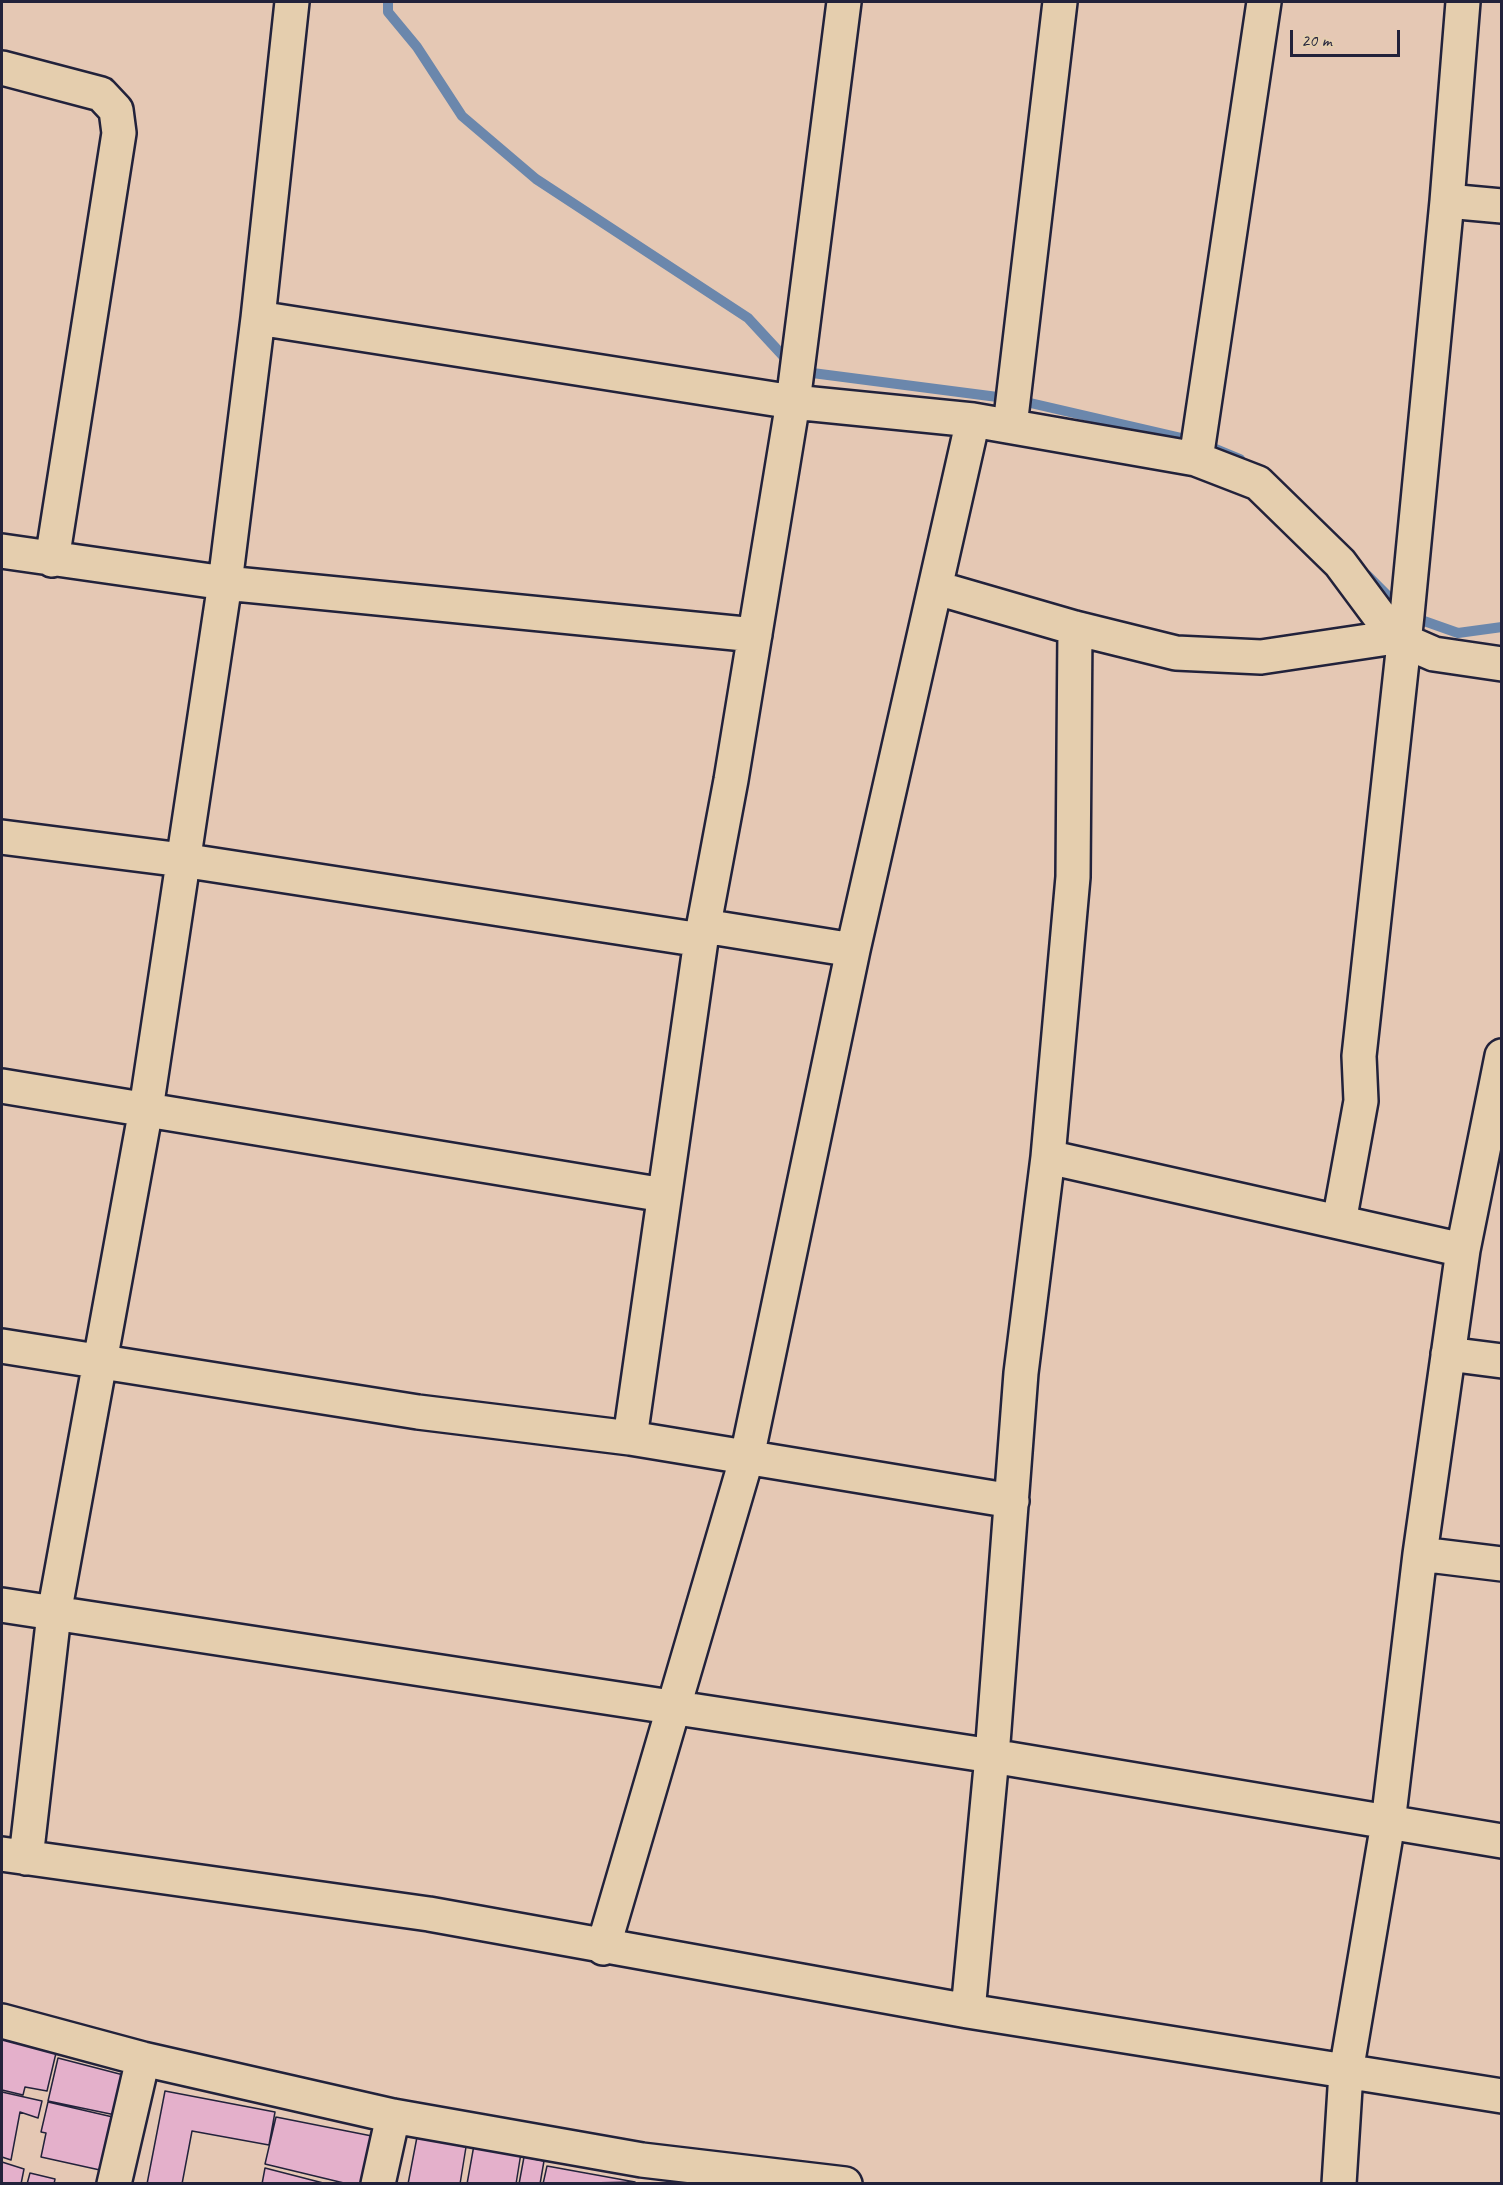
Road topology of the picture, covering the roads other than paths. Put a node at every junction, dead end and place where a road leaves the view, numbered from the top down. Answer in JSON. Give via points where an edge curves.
{"nodes":[{"id":1,"x":292,"y":2,"type":"edge"},
{"id":2,"x":844,"y":2,"type":"edge"},
{"id":3,"x":1060,"y":2,"type":"edge"},
{"id":4,"x":1264,"y":2,"type":"edge"},
{"id":5,"x":1463,"y":2,"type":"edge"},
{"id":6,"x":2,"y":68,"type":"edge"},
{"id":7,"x":1447,"y":201,"type":"junction"},
{"id":8,"x":1502,"y":206,"type":"edge"},
{"id":9,"x":258,"y":318,"type":"junction"},
{"id":10,"x":793,"y":402,"type":"junction"},
{"id":11,"x":973,"y":420,"type":"junction"},
{"id":12,"x":1010,"y":426,"type":"junction"},
{"id":13,"x":1196,"y":459,"type":"junction"},
{"id":14,"x":2,"y":551,"type":"edge"},
{"id":15,"x":52,"y":560,"type":"junction"},
{"id":16,"x":225,"y":583,"type":"junction"},
{"id":17,"x":937,"y":588,"type":"junction"},
{"id":18,"x":1075,"y":628,"type":"junction"},
{"id":19,"x":754,"y":635,"type":"junction"},
{"id":20,"x":1399,"y":639,"type":"junction"},
{"id":21,"x":1502,"y":664,"type":"edge"},
{"id":22,"x":2,"y":837,"type":"edge"},
{"id":23,"x":182,"y":860,"type":"junction"},
{"id":24,"x":702,"y":933,"type":"junction"},
{"id":25,"x":853,"y":950,"type":"junction"},
{"id":26,"x":1502,"y":1056,"type":"edge"},
{"id":27,"x":2,"y":1086,"type":"edge"},
{"id":28,"x":1498,"y":1097,"type":"edge"},
{"id":29,"x":146,"y":1109,"type":"junction"},
{"id":30,"x":1048,"y":1156,"type":"junction"},
{"id":31,"x":664,"y":1195,"type":"junction"},
{"id":32,"x":1339,"y":1222,"type":"junction"},
{"id":33,"x":1463,"y":1250,"type":"junction"},
{"id":34,"x":2,"y":1346,"type":"edge"},
{"id":35,"x":1448,"y":1354,"type":"junction"},
{"id":36,"x":102,"y":1361,"type":"junction"},
{"id":37,"x":1502,"y":1361,"type":"edge"},
{"id":38,"x":630,"y":1438,"type":"junction"},
{"id":39,"x":747,"y":1457,"type":"junction"},
{"id":40,"x":1012,"y":1501,"type":"junction"},
{"id":41,"x":1420,"y":1554,"type":"junction"},
{"id":42,"x":1502,"y":1564,"type":"edge"},
{"id":43,"x":2,"y":1605,"type":"edge"},
{"id":44,"x":54,"y":1614,"type":"junction"},
{"id":45,"x":675,"y":1707,"type":"junction"},
{"id":46,"x":992,"y":1756,"type":"junction"},
{"id":47,"x":1388,"y":1823,"type":"junction"},
{"id":48,"x":1502,"y":1841,"type":"edge"},
{"id":49,"x":14,"y":1856,"type":"edge"},
{"id":50,"x":603,"y":1948,"type":"junction"},
{"id":51,"x":968,"y":2011,"type":"junction"},
{"id":52,"x":2,"y":2021,"type":"edge"},
{"id":53,"x":142,"y":2060,"type":"junction"},
{"id":54,"x":1347,"y":2072,"type":"junction"},
{"id":55,"x":1502,"y":2096,"type":"edge"},
{"id":56,"x":393,"y":2116,"type":"junction"},
{"id":57,"x":640,"y":2172,"type":"edge"},
{"id":58,"x":114,"y":2184,"type":"edge"},
{"id":59,"x":378,"y":2184,"type":"edge"},
{"id":60,"x":845,"y":2184,"type":"edge"},
{"id":61,"x":1339,"y":2184,"type":"edge"}],
"edges":[{"from":1,"to":9,"type":"street"},
{"from":2,"to":10,"type":"street"},
{"from":3,"to":12,"type":"street"},
{"from":4,"to":13,"type":"street"},
{"from":5,"to":7,"type":"street"},
{"from":6,"to":15,"type":"street","via":[[101,94],[116,110],[119,132]]},
{"from":7,"to":8,"type":"street"},
{"from":7,"to":20,"type":"street"},
{"from":9,"to":10,"type":"street"},
{"from":9,"to":16,"type":"street"},
{"from":10,"to":11,"type":"street"},
{"from":10,"to":19,"type":"street"},
{"from":11,"to":12,"type":"street"},
{"from":11,"to":17,"type":"street"},
{"from":12,"to":13,"type":"street"},
{"from":13,"to":20,"type":"street","via":[[1258,483],[1340,562]]},
{"from":14,"to":15,"type":"street"},
{"from":15,"to":16,"type":"street"},
{"from":16,"to":19,"type":"street"},
{"from":16,"to":23,"type":"street"},
{"from":17,"to":18,"type":"street"},
{"from":17,"to":25,"type":"street"},
{"from":18,"to":20,"type":"street","via":[[1176,652],[1261,657]]},
{"from":18,"to":30,"type":"street","via":[[1073,877]]},
{"from":19,"to":24,"type":"street"},
{"from":20,"to":21,"type":"street","via":[[1434,654]]},
{"from":20,"to":32,"type":"street","via":[[1359,1056],[1361,1101]]},
{"from":22,"to":23,"type":"street"},
{"from":23,"to":24,"type":"street"},
{"from":23,"to":29,"type":"street"},
{"from":24,"to":25,"type":"street"},
{"from":24,"to":31,"type":"street"},
{"from":25,"to":39,"type":"street"},
{"from":26,"to":28,"type":"street"},
{"from":27,"to":29,"type":"street"},
{"from":28,"to":33,"type":"street"},
{"from":29,"to":31,"type":"street"},
{"from":29,"to":36,"type":"street"},
{"from":30,"to":32,"type":"street"},
{"from":30,"to":40,"type":"street","via":[[1021,1373]]},
{"from":31,"to":38,"type":"street"},
{"from":32,"to":33,"type":"street"},
{"from":33,"to":35,"type":"street"},
{"from":34,"to":36,"type":"street"},
{"from":35,"to":37,"type":"street"},
{"from":35,"to":41,"type":"street"},
{"from":36,"to":38,"type":"street","via":[[418,1412]]},
{"from":36,"to":44,"type":"street"},
{"from":38,"to":39,"type":"street"},
{"from":39,"to":40,"type":"street"},
{"from":39,"to":45,"type":"street"},
{"from":40,"to":46,"type":"street"},
{"from":41,"to":42,"type":"street"},
{"from":41,"to":47,"type":"street"},
{"from":43,"to":44,"type":"street"},
{"from":44,"to":45,"type":"street"},
{"from":44,"to":49,"type":"street"},
{"from":45,"to":46,"type":"street"},
{"from":45,"to":50,"type":"street"},
{"from":46,"to":47,"type":"street"},
{"from":46,"to":51,"type":"street"},
{"from":47,"to":48,"type":"street"},
{"from":47,"to":54,"type":"street"},
{"from":49,"to":50,"type":"street","via":[[429,1914]]},
{"from":50,"to":51,"type":"street"},
{"from":51,"to":54,"type":"street"},
{"from":52,"to":53,"type":"street"},
{"from":53,"to":56,"type":"street"},
{"from":53,"to":58,"type":"street"},
{"from":54,"to":55,"type":"street"},
{"from":54,"to":61,"type":"street"},
{"from":56,"to":57,"type":"street"},
{"from":56,"to":59,"type":"street"},
{"from":57,"to":60,"type":"street"}]}
